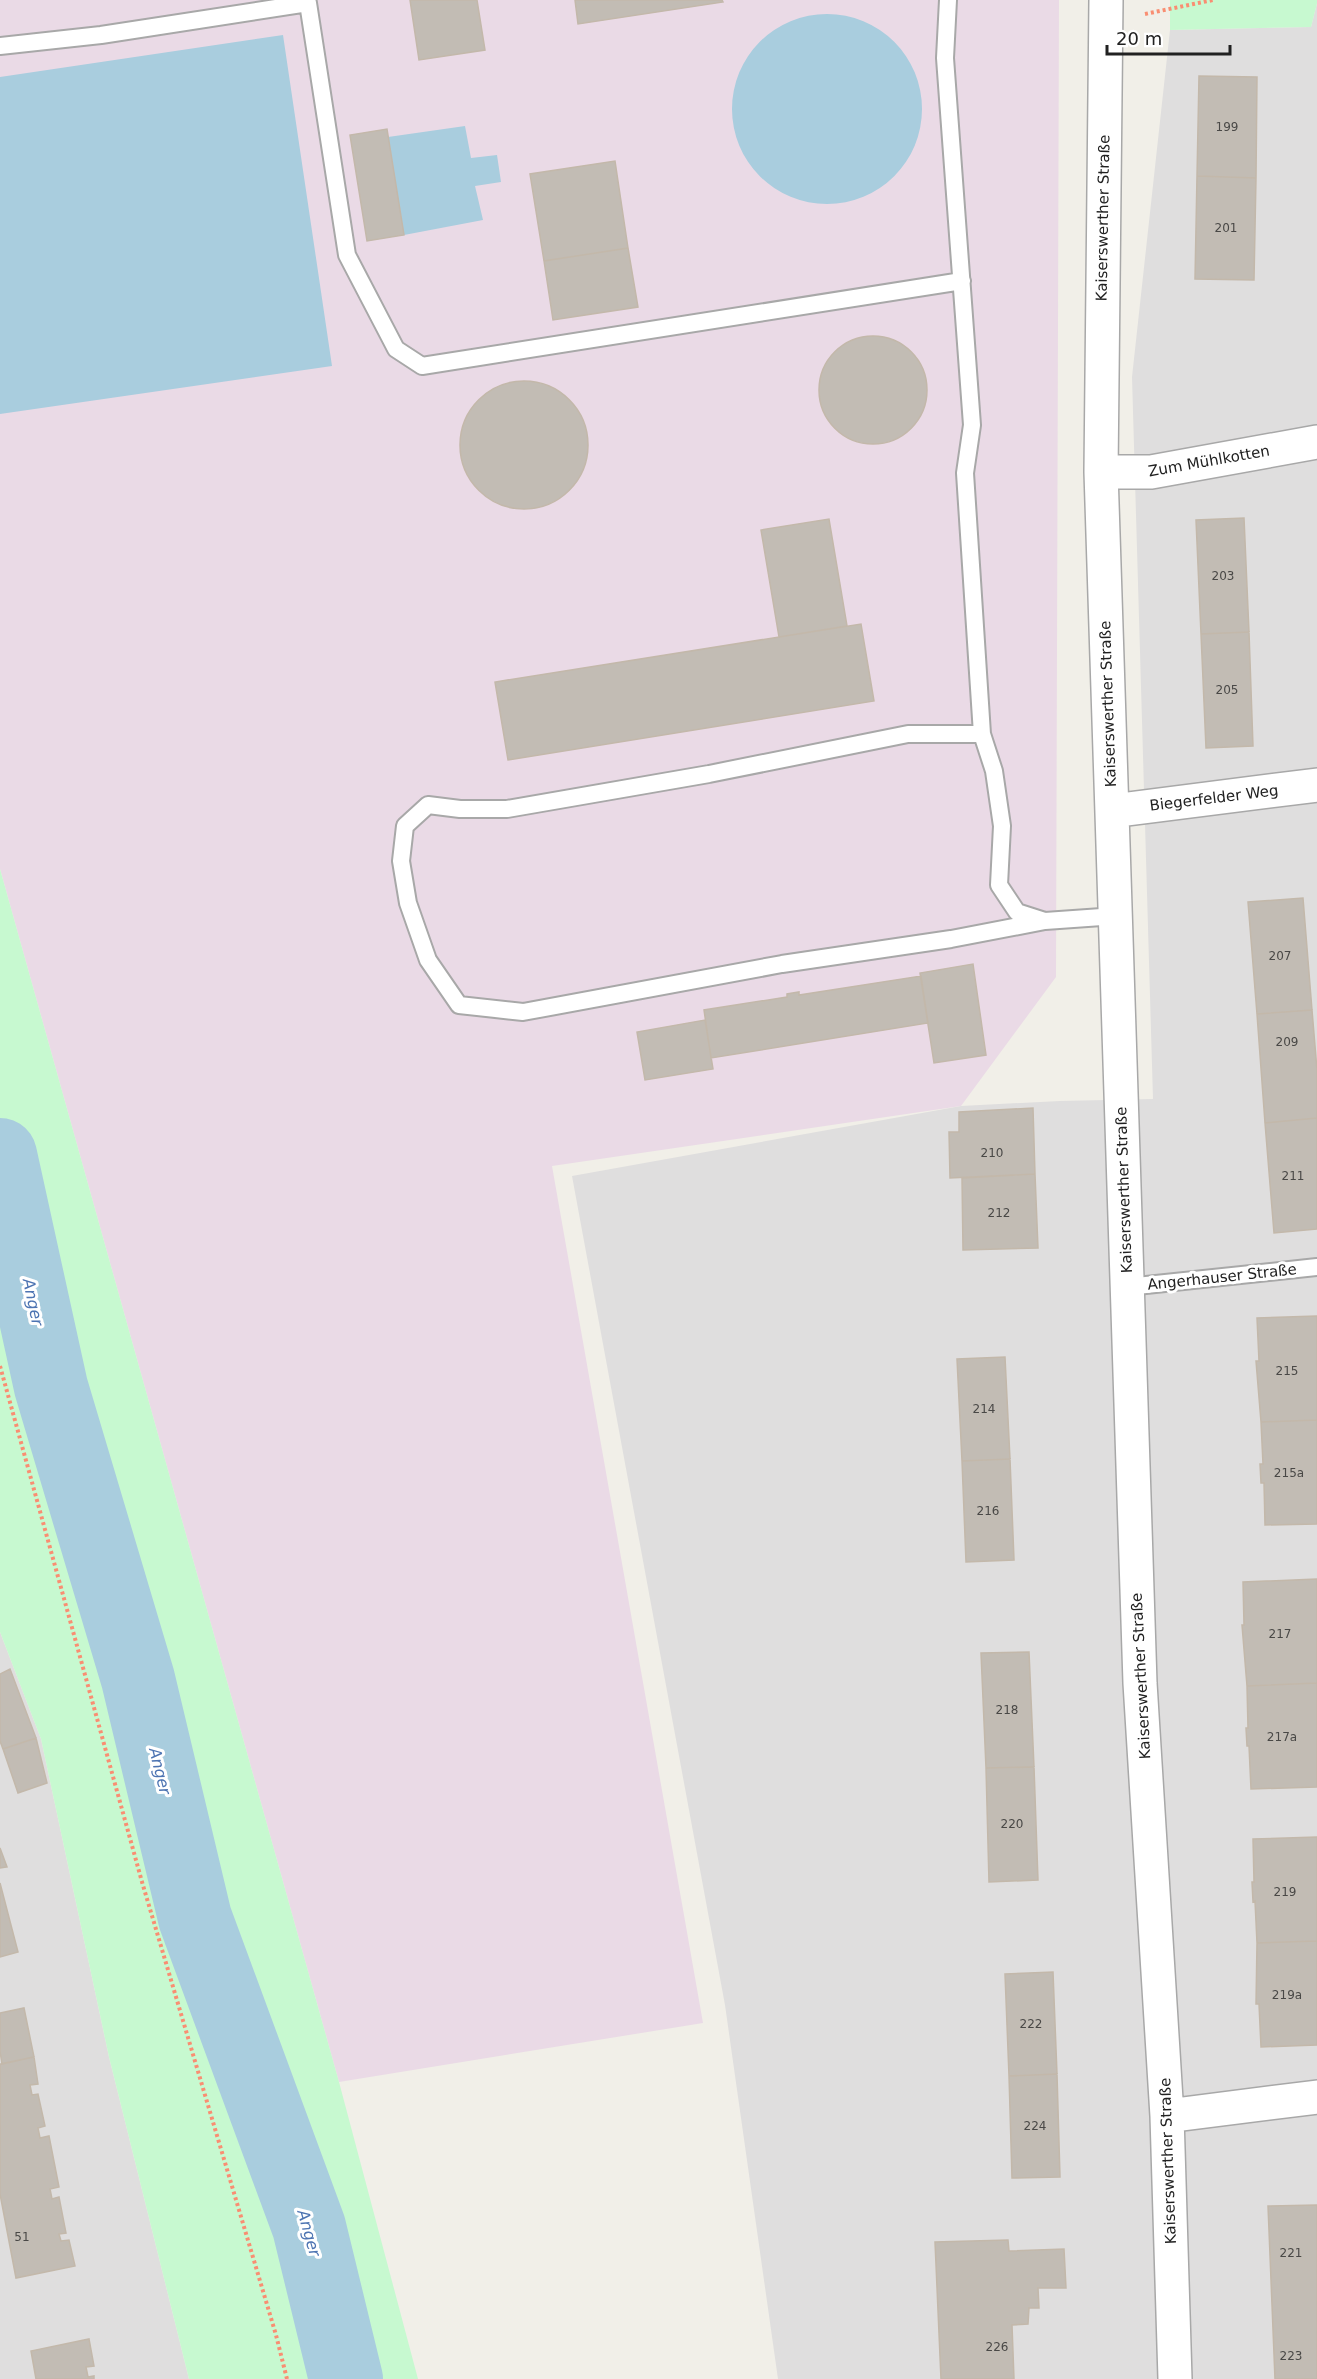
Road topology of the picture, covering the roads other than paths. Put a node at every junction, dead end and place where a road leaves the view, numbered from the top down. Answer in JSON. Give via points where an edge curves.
{"nodes":[{"id":1,"x":948,"y":0,"type":"edge"},
{"id":2,"x":1106,"y":11,"type":"edge"},
{"id":3,"x":0,"y":46,"type":"edge"},
{"id":4,"x":962,"y":281,"type":"junction"},
{"id":5,"x":1317,"y":442,"type":"edge"},
{"id":6,"x":1101,"y":472,"type":"junction"},
{"id":7,"x":982,"y":734,"type":"junction"},
{"id":8,"x":1317,"y":785,"type":"edge"},
{"id":9,"x":1112,"y":811,"type":"junction"},
{"id":10,"x":1116,"y":916,"type":"junction"},
{"id":11,"x":1045,"y":921,"type":"junction"},
{"id":12,"x":1317,"y":1267,"type":"edge"},
{"id":13,"x":1127,"y":1287,"type":"junction"},
{"id":14,"x":1317,"y":2097,"type":"edge"},
{"id":15,"x":1167,"y":2116,"type":"junction"},
{"id":16,"x":1175,"y":2379,"type":"edge"}],
"edges":[{"from":1,"to":4,"type":"lane","via":[[945,58]]},
{"from":2,"to":6,"type":"street","name":"Kaiserswerther Straße"},
{"from":3,"to":4,"type":"lane","via":[[101,35],[308,3],[347,255],[396,349],[422,366]]},
{"from":4,"to":7,"type":"lane","via":[[972,425],[965,473]]},
{"from":5,"to":6,"type":"street","name":"Zum Mühlkotten","via":[[1151,472]]},
{"from":6,"to":9,"type":"street","name":"Kaiserswerther Straße"},
{"from":7,"to":11,"type":"lane","via":[[994,771],[1002,826],[999,885],[1017,912]]},
{"from":7,"to":11,"type":"lane","via":[[908,734],[507,809],[428,805],[405,826],[401,861],[408,903],[428,960],[459,1005],[522,1012]]},
{"from":8,"to":9,"type":"street","name":"Biegerfelder Weg"},
{"from":9,"to":10,"type":"street","name":"Kaiserswerther Straße"},
{"from":10,"to":11,"type":"lane"},
{"from":10,"to":13,"type":"street","name":"Kaiserswerther Straße"},
{"from":12,"to":13,"type":"lane","name":"Angerhauser Straße"},
{"from":13,"to":15,"type":"street","name":"Kaiserswerther Straße","via":[[1140,1683]]},
{"from":14,"to":15,"type":"street"},
{"from":15,"to":16,"type":"street","name":"Kaiserswerther Straße"}]}
